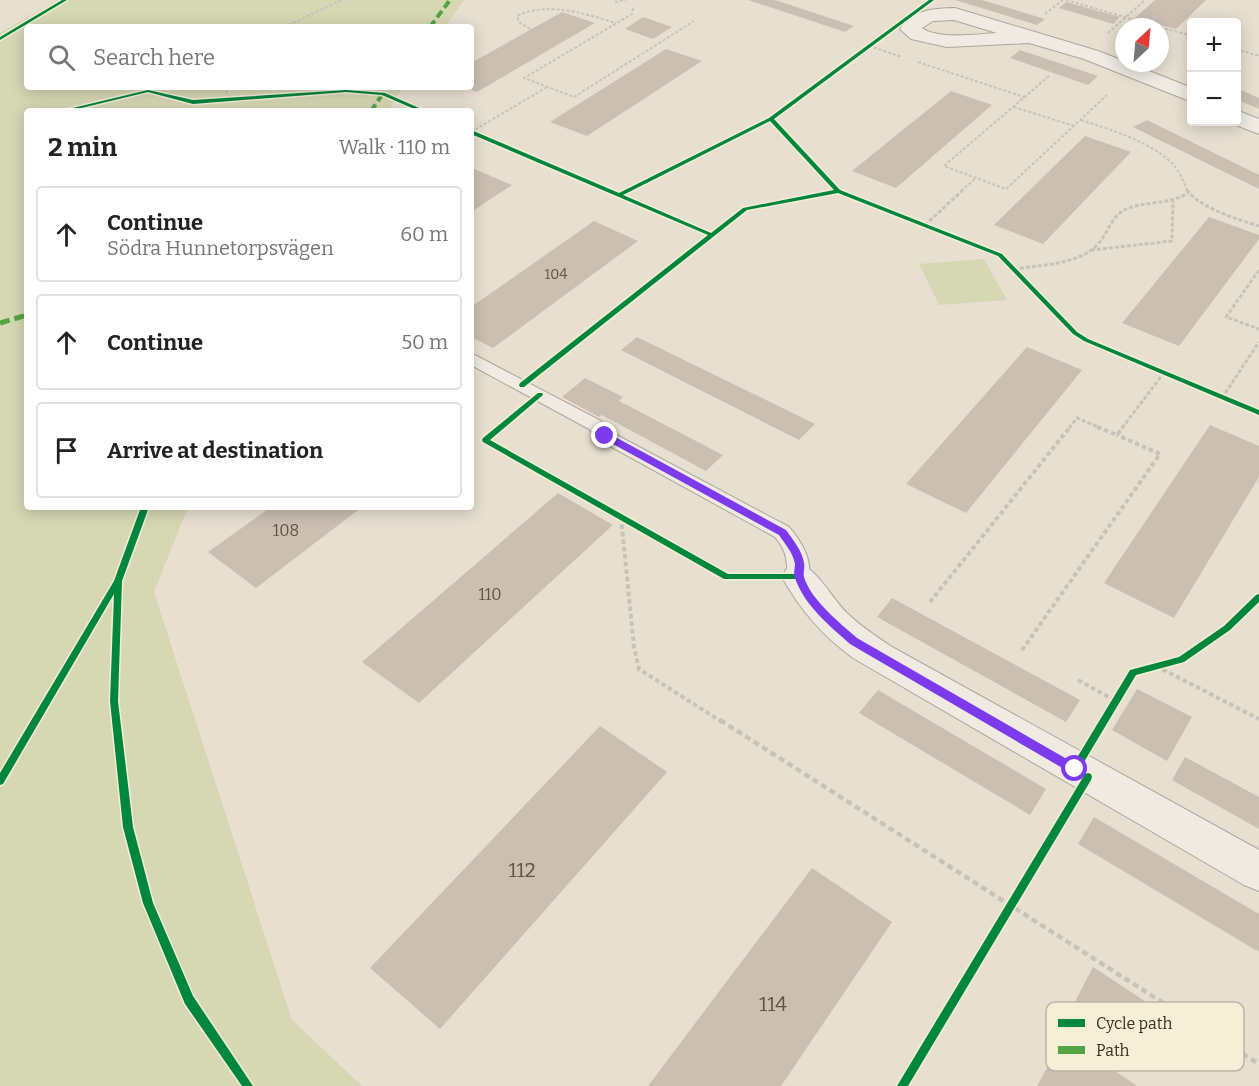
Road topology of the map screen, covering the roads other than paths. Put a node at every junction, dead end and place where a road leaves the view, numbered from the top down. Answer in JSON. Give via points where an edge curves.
{"nodes":[{"id":1,"x":1027,"y":37,"type":"dead end"},
{"id":2,"x":1187,"y":94,"type":"edge"},
{"id":3,"x":1241,"y":119,"type":"edge"},
{"id":4,"x":1259,"y":127,"type":"edge"},
{"id":5,"x":474,"y":360,"type":"edge"},
{"id":6,"x":799,"y":577,"type":"joint"},
{"id":7,"x":1259,"y":872,"type":"edge"}],
"edges":[{"from":1,"to":2,"type":"street","via":[[1128,69]]},
{"from":3,"to":4,"type":"street"},
{"from":5,"to":6,"type":"lane","via":[[782,532],[796,551]]},
{"from":6,"to":7,"type":"street","via":[[826,617],[854,641]]}]}
